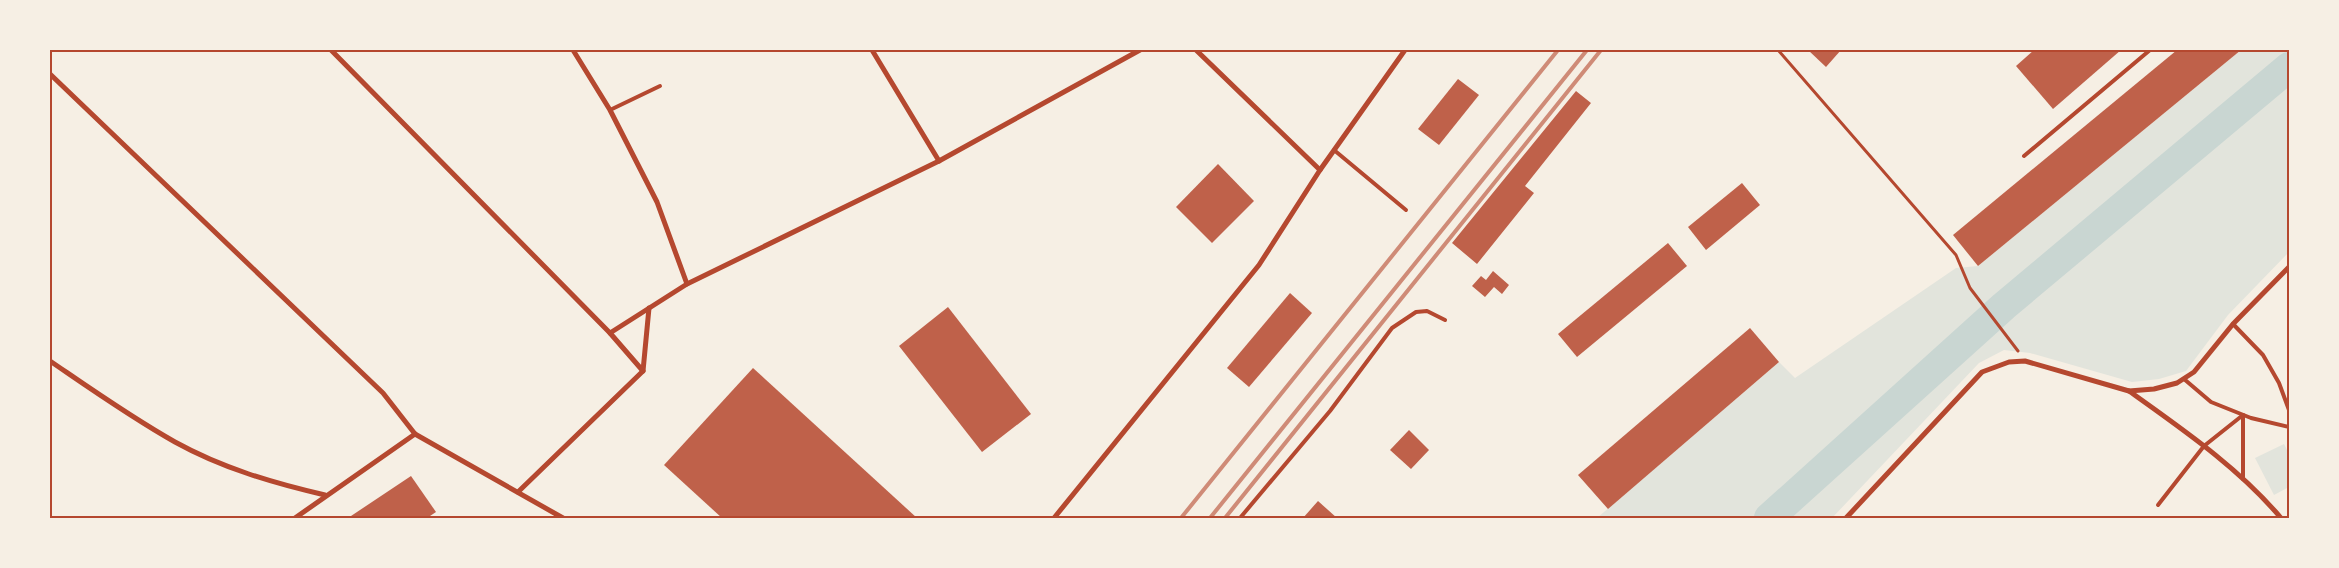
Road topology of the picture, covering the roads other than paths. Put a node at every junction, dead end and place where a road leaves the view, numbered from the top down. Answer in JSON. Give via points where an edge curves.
{"nodes":[{"id":1,"x":331,"y":50,"type":"edge"},
{"id":2,"x":572,"y":50,"type":"edge"},
{"id":3,"x":872,"y":50,"type":"edge"},
{"id":4,"x":1140,"y":50,"type":"edge"},
{"id":5,"x":1196,"y":50,"type":"edge"},
{"id":6,"x":1405,"y":50,"type":"edge"},
{"id":7,"x":2150,"y":50,"type":"edge"},
{"id":8,"x":50,"y":74,"type":"edge"},
{"id":9,"x":660,"y":86,"type":"dead end"},
{"id":10,"x":610,"y":110,"type":"junction"},
{"id":11,"x":1334,"y":150,"type":"junction"},
{"id":12,"x":2024,"y":156,"type":"dead end"},
{"id":13,"x":939,"y":161,"type":"junction"},
{"id":14,"x":1320,"y":170,"type":"junction"},
{"id":15,"x":1406,"y":210,"type":"dead end"},
{"id":16,"x":2289,"y":267,"type":"edge"},
{"id":17,"x":687,"y":284,"type":"junction"},
{"id":18,"x":649,"y":308,"type":"junction"},
{"id":19,"x":1445,"y":320,"type":"dead end"},
{"id":20,"x":2233,"y":324,"type":"junction"},
{"id":21,"x":610,"y":333,"type":"junction"},
{"id":22,"x":50,"y":361,"type":"edge"},
{"id":23,"x":643,"y":371,"type":"junction"},
{"id":24,"x":2184,"y":379,"type":"junction"},
{"id":25,"x":2129,"y":390,"type":"junction"},
{"id":26,"x":2289,"y":410,"type":"edge"},
{"id":27,"x":2243,"y":415,"type":"junction"},
{"id":28,"x":2289,"y":427,"type":"edge"},
{"id":29,"x":415,"y":434,"type":"junction"},
{"id":30,"x":2204,"y":446,"type":"junction"},
{"id":31,"x":2242,"y":479,"type":"junction"},
{"id":32,"x":518,"y":492,"type":"junction"},
{"id":33,"x":326,"y":495,"type":"junction"},
{"id":34,"x":2158,"y":504,"type":"dead end"},
{"id":35,"x":294,"y":518,"type":"edge"},
{"id":36,"x":563,"y":518,"type":"edge"},
{"id":37,"x":1054,"y":518,"type":"edge"},
{"id":38,"x":1240,"y":518,"type":"edge"},
{"id":39,"x":1846,"y":518,"type":"edge"},
{"id":40,"x":2281,"y":518,"type":"edge"}],
"edges":[{"from":1,"to":21,"type":"street"},
{"from":2,"to":10,"type":"street"},
{"from":3,"to":13,"type":"street"},
{"from":4,"to":13,"type":"street"},
{"from":5,"to":14,"type":"street"},
{"from":6,"to":11,"type":"street"},
{"from":7,"to":12,"type":"lane"},
{"from":8,"to":29,"type":"street","via":[[383,393]]},
{"from":9,"to":10,"type":"lane"},
{"from":10,"to":17,"type":"street","via":[[656,202]]},
{"from":11,"to":14,"type":"street"},
{"from":11,"to":15,"type":"lane"},
{"from":13,"to":17,"type":"street"},
{"from":14,"to":37,"type":"street","via":[[1259,265]]},
{"from":16,"to":20,"type":"street"},
{"from":17,"to":18,"type":"street"},
{"from":18,"to":21,"type":"street"},
{"from":18,"to":23,"type":"street"},
{"from":19,"to":38,"type":"lane","via":[[1427,310],[1416,312],[1392,328],[1330,411]]},
{"from":20,"to":24,"type":"street","via":[[2194,372]]},
{"from":20,"to":26,"type":"lane","via":[[2263,356]]},
{"from":21,"to":23,"type":"street"},
{"from":22,"to":33,"type":"street","via":[[135,418],[194,451],[271,482]]},
{"from":23,"to":32,"type":"street"},
{"from":24,"to":25,"type":"street","via":[[2154,389]]},
{"from":24,"to":27,"type":"lane","via":[[2211,402]]},
{"from":25,"to":30,"type":"street"},
{"from":25,"to":39,"type":"street","via":[[2025,361],[2008,362],[1982,372]]},
{"from":27,"to":28,"type":"lane"},
{"from":27,"to":30,"type":"lane"},
{"from":27,"to":31,"type":"lane"},
{"from":29,"to":32,"type":"street"},
{"from":29,"to":33,"type":"street"},
{"from":30,"to":31,"type":"street"},
{"from":30,"to":34,"type":"lane"},
{"from":31,"to":40,"type":"street"},
{"from":32,"to":36,"type":"street"},
{"from":33,"to":35,"type":"street"}]}
